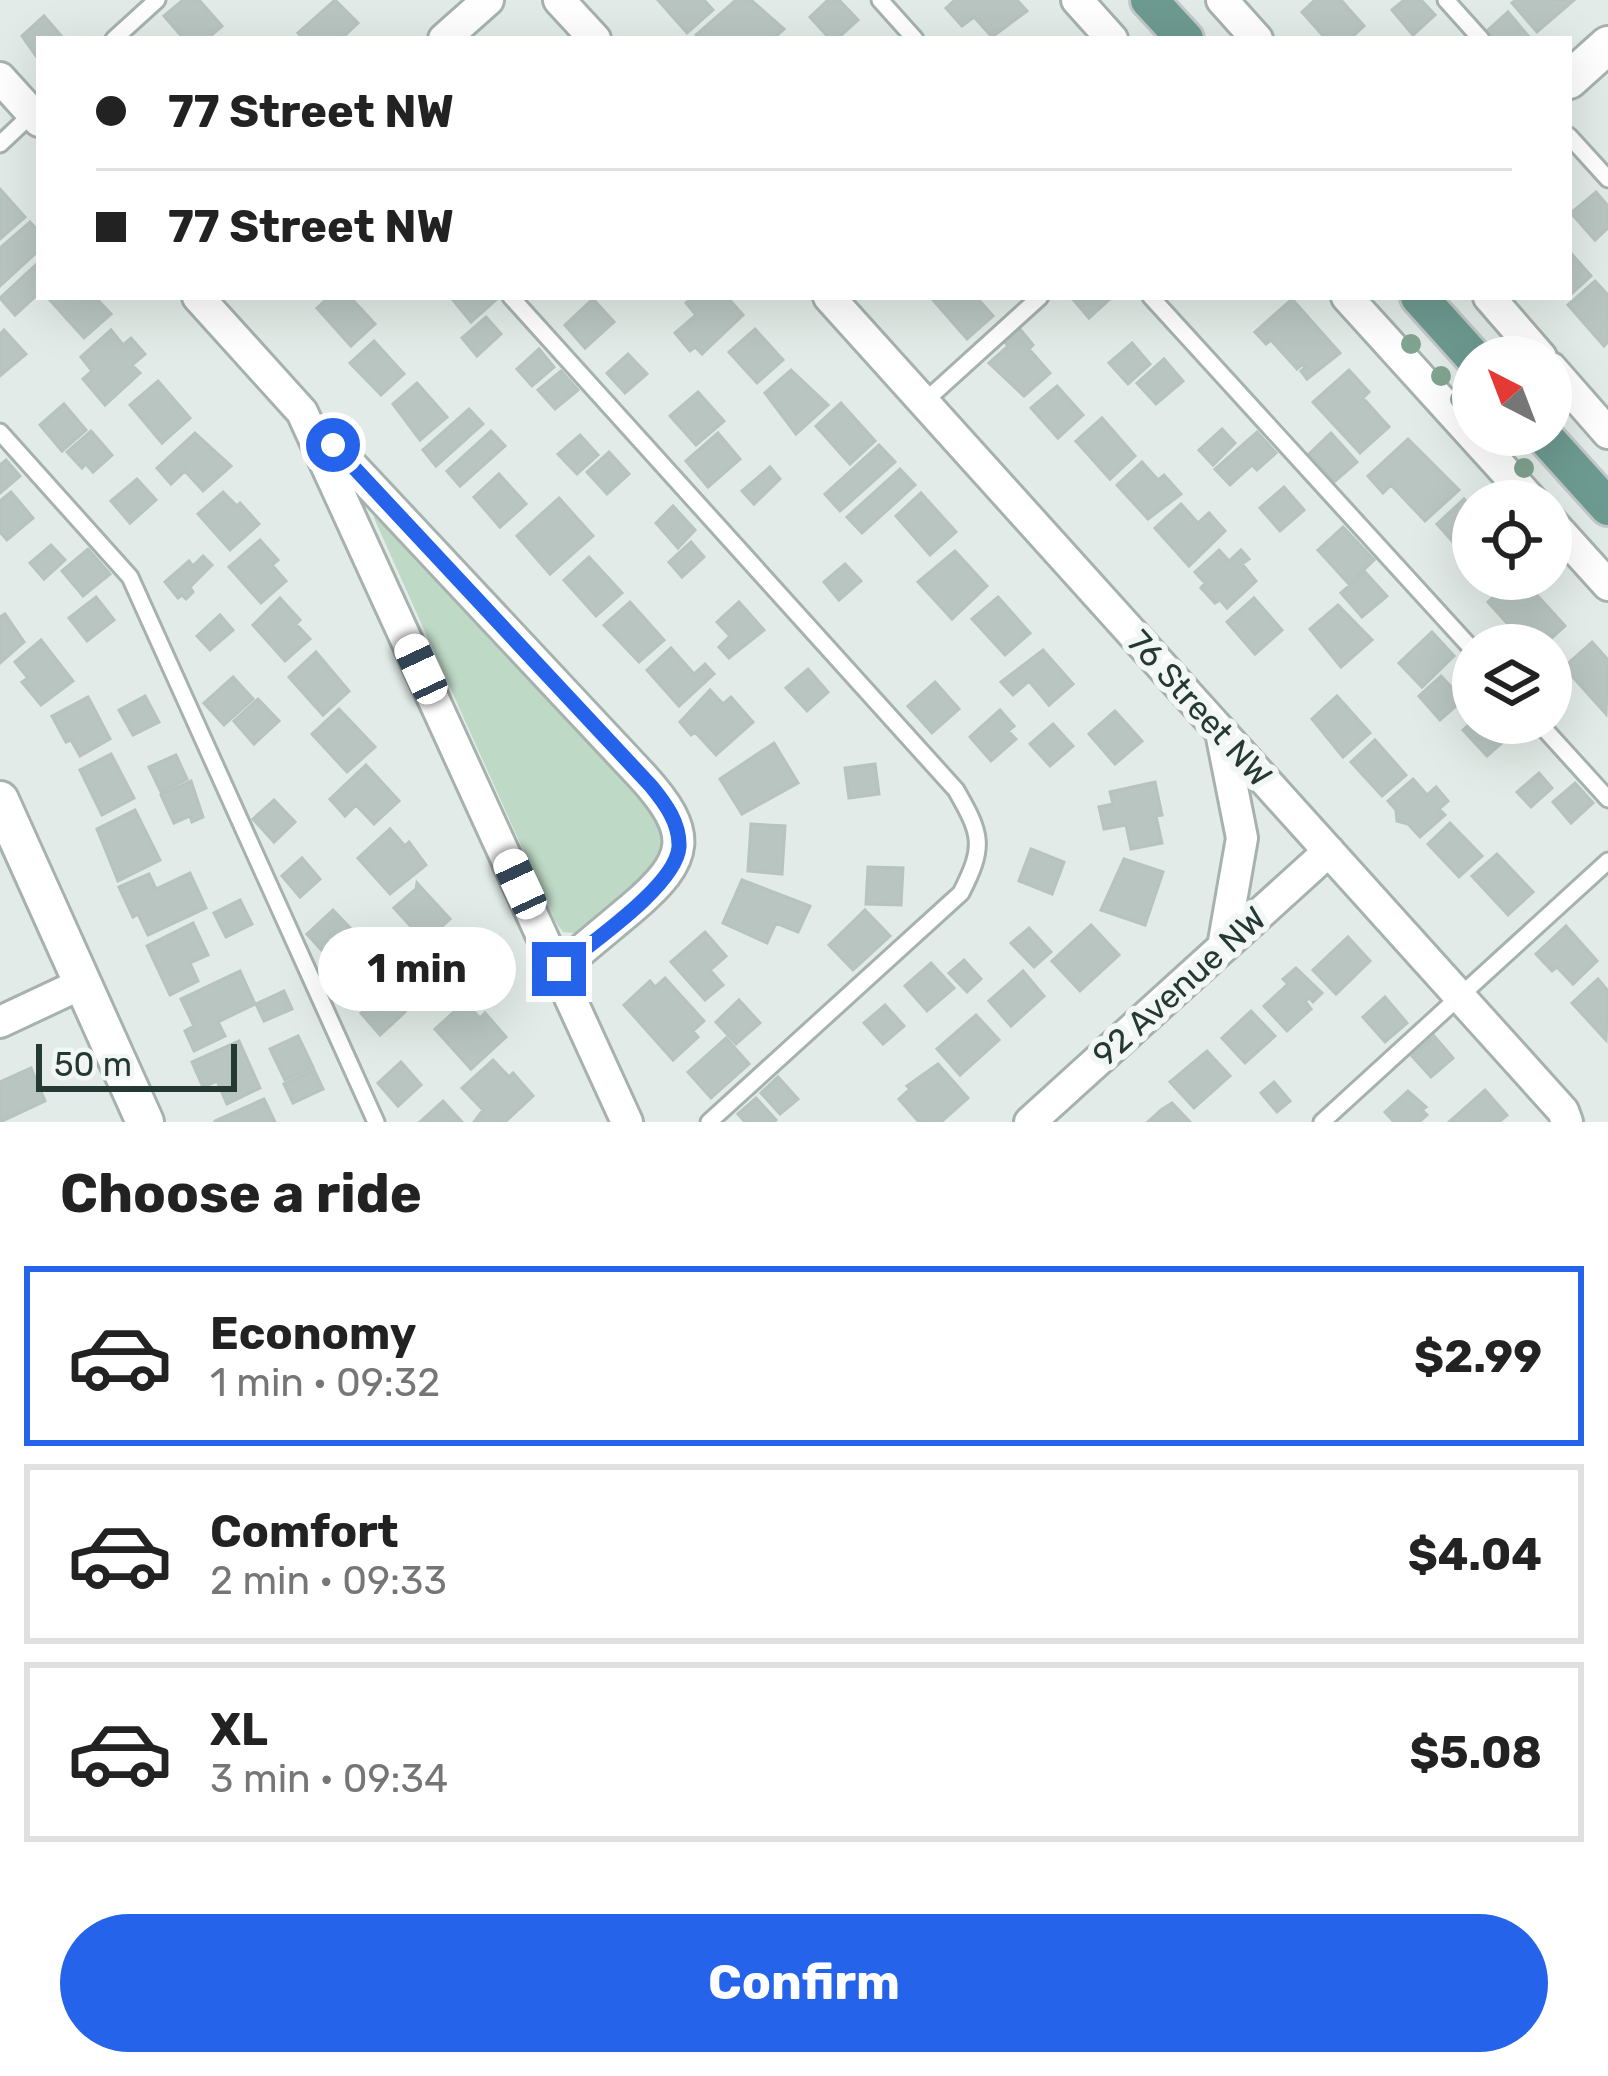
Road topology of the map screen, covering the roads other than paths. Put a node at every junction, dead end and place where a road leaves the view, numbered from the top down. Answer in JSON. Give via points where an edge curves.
{"nodes":[{"id":1,"x":157,"y":0,"type":"edge"},
{"id":2,"x":488,"y":0,"type":"edge"},
{"id":3,"x":559,"y":0,"type":"edge"},
{"id":4,"x":880,"y":0,"type":"edge"},
{"id":5,"x":1077,"y":0,"type":"edge"},
{"id":6,"x":1149,"y":0,"type":"edge"},
{"id":7,"x":1222,"y":0,"type":"edge"},
{"id":8,"x":1446,"y":0,"type":"edge"},
{"id":9,"x":117,"y":36,"type":"edge"},
{"id":10,"x":447,"y":36,"type":"edge"},
{"id":11,"x":593,"y":36,"type":"edge"},
{"id":12,"x":912,"y":36,"type":"edge"},
{"id":13,"x":1109,"y":36,"type":"edge"},
{"id":14,"x":1182,"y":36,"type":"edge"},
{"id":15,"x":1254,"y":36,"type":"edge"},
{"id":16,"x":1478,"y":36,"type":"edge"},
{"id":17,"x":1608,"y":45,"type":"edge"},
{"id":18,"x":1572,"y":77,"type":"edge"},
{"id":19,"x":0,"y":78,"type":"edge"},
{"id":20,"x":36,"y":113,"type":"edge"},
{"id":21,"x":36,"y":115,"type":"edge"},
{"id":22,"x":1572,"y":139,"type":"edge"},
{"id":23,"x":0,"y":143,"type":"edge"},
{"id":24,"x":1608,"y":179,"type":"edge"},
{"id":25,"x":201,"y":300,"type":"edge"},
{"id":26,"x":514,"y":300,"type":"edge"},
{"id":27,"x":832,"y":300,"type":"edge"},
{"id":28,"x":1037,"y":300,"type":"edge"},
{"id":29,"x":1154,"y":300,"type":"edge"},
{"id":30,"x":1350,"y":300,"type":"edge"},
{"id":31,"x":1422,"y":300,"type":"edge"},
{"id":32,"x":1492,"y":300,"type":"edge"},
{"id":33,"x":1454,"y":336,"type":"edge"},
{"id":34,"x":1523,"y":336,"type":"edge"},
{"id":35,"x":1572,"y":392,"type":"edge"},
{"id":36,"x":924,"y":402,"type":"junction"},
{"id":37,"x":302,"y":412,"type":"junction"},
{"id":38,"x":0,"y":433,"type":"edge"},
{"id":39,"x":1608,"y":433,"type":"edge"},
{"id":40,"x":1562,"y":456,"type":"edge"},
{"id":41,"x":1513,"y":480,"type":"edge"},
{"id":42,"x":1608,"y":507,"type":"edge"},
{"id":43,"x":1572,"y":545,"type":"edge"},
{"id":44,"x":1608,"y":585,"type":"edge"},
{"id":45,"x":1452,"y":627,"type":"edge"},
{"id":46,"x":1221,"y":732,"type":"junction"},
{"id":47,"x":1558,"y":744,"type":"edge"},
{"id":48,"x":1608,"y":799,"type":"edge"},
{"id":49,"x":0,"y":800,"type":"edge"},
{"id":50,"x":1329,"y":851,"type":"junction"},
{"id":51,"x":1608,"y":861,"type":"edge"},
{"id":52,"x":1223,"y":946,"type":"junction"},
{"id":53,"x":559,"y":969,"type":"junction"},
{"id":54,"x":81,"y":983,"type":"junction"},
{"id":55,"x":1460,"y":997,"type":"junction"},
{"id":56,"x":0,"y":1022,"type":"edge"},
{"id":57,"x":145,"y":1122,"type":"edge"},
{"id":58,"x":376,"y":1122,"type":"edge"},
{"id":59,"x":627,"y":1122,"type":"edge"},
{"id":60,"x":709,"y":1122,"type":"edge"},
{"id":61,"x":1030,"y":1122,"type":"edge"},
{"id":62,"x":1322,"y":1122,"type":"edge"},
{"id":63,"x":1567,"y":1122,"type":"edge"}],
"edges":[{"from":1,"to":9,"type":"lane"},
{"from":2,"to":10,"type":"street"},
{"from":3,"to":11,"type":"street"},
{"from":4,"to":12,"type":"lane"},
{"from":5,"to":13,"type":"street"},
{"from":6,"to":14,"type":"main road"},
{"from":7,"to":15,"type":"street"},
{"from":8,"to":16,"type":"lane"},
{"from":17,"to":18,"type":"street"},
{"from":19,"to":20,"type":"street"},
{"from":21,"to":23,"type":"lane"},
{"from":22,"to":24,"type":"lane"},
{"from":25,"to":37,"type":"street"},
{"from":26,"to":60,"type":"lane","via":[[956,790],[974,821],[979,858],[961,893]]},
{"from":27,"to":36,"type":"street","name":"76 Street NW"},
{"from":28,"to":36,"type":"lane"},
{"from":29,"to":45,"type":"lane"},
{"from":30,"to":41,"type":"street"},
{"from":31,"to":33,"type":"main road"},
{"from":32,"to":34,"type":"street"},
{"from":35,"to":39,"type":"street"},
{"from":36,"to":46,"type":"street","name":"76 Street NW"},
{"from":37,"to":53,"type":"street"},
{"from":37,"to":53,"type":"street","via":[[674,820],[679,846],[662,883]]},
{"from":38,"to":58,"type":"lane","via":[[130,577]]},
{"from":40,"to":42,"type":"main road"},
{"from":43,"to":44,"type":"street"},
{"from":46,"to":50,"type":"street","name":"76 Street NW"},
{"from":46,"to":52,"type":"street","via":[[1242,838]]},
{"from":47,"to":48,"type":"lane"},
{"from":49,"to":54,"type":"street"},
{"from":50,"to":52,"type":"street","name":"92 Avenue NW"},
{"from":50,"to":55,"type":"street","name":"76 Street NW"},
{"from":51,"to":55,"type":"lane"},
{"from":52,"to":61,"type":"street","name":"92 Avenue NW"},
{"from":53,"to":59,"type":"street"},
{"from":54,"to":56,"type":"street"},
{"from":54,"to":57,"type":"street"},
{"from":55,"to":62,"type":"lane"},
{"from":55,"to":63,"type":"street","name":"76 Street NW"}]}
